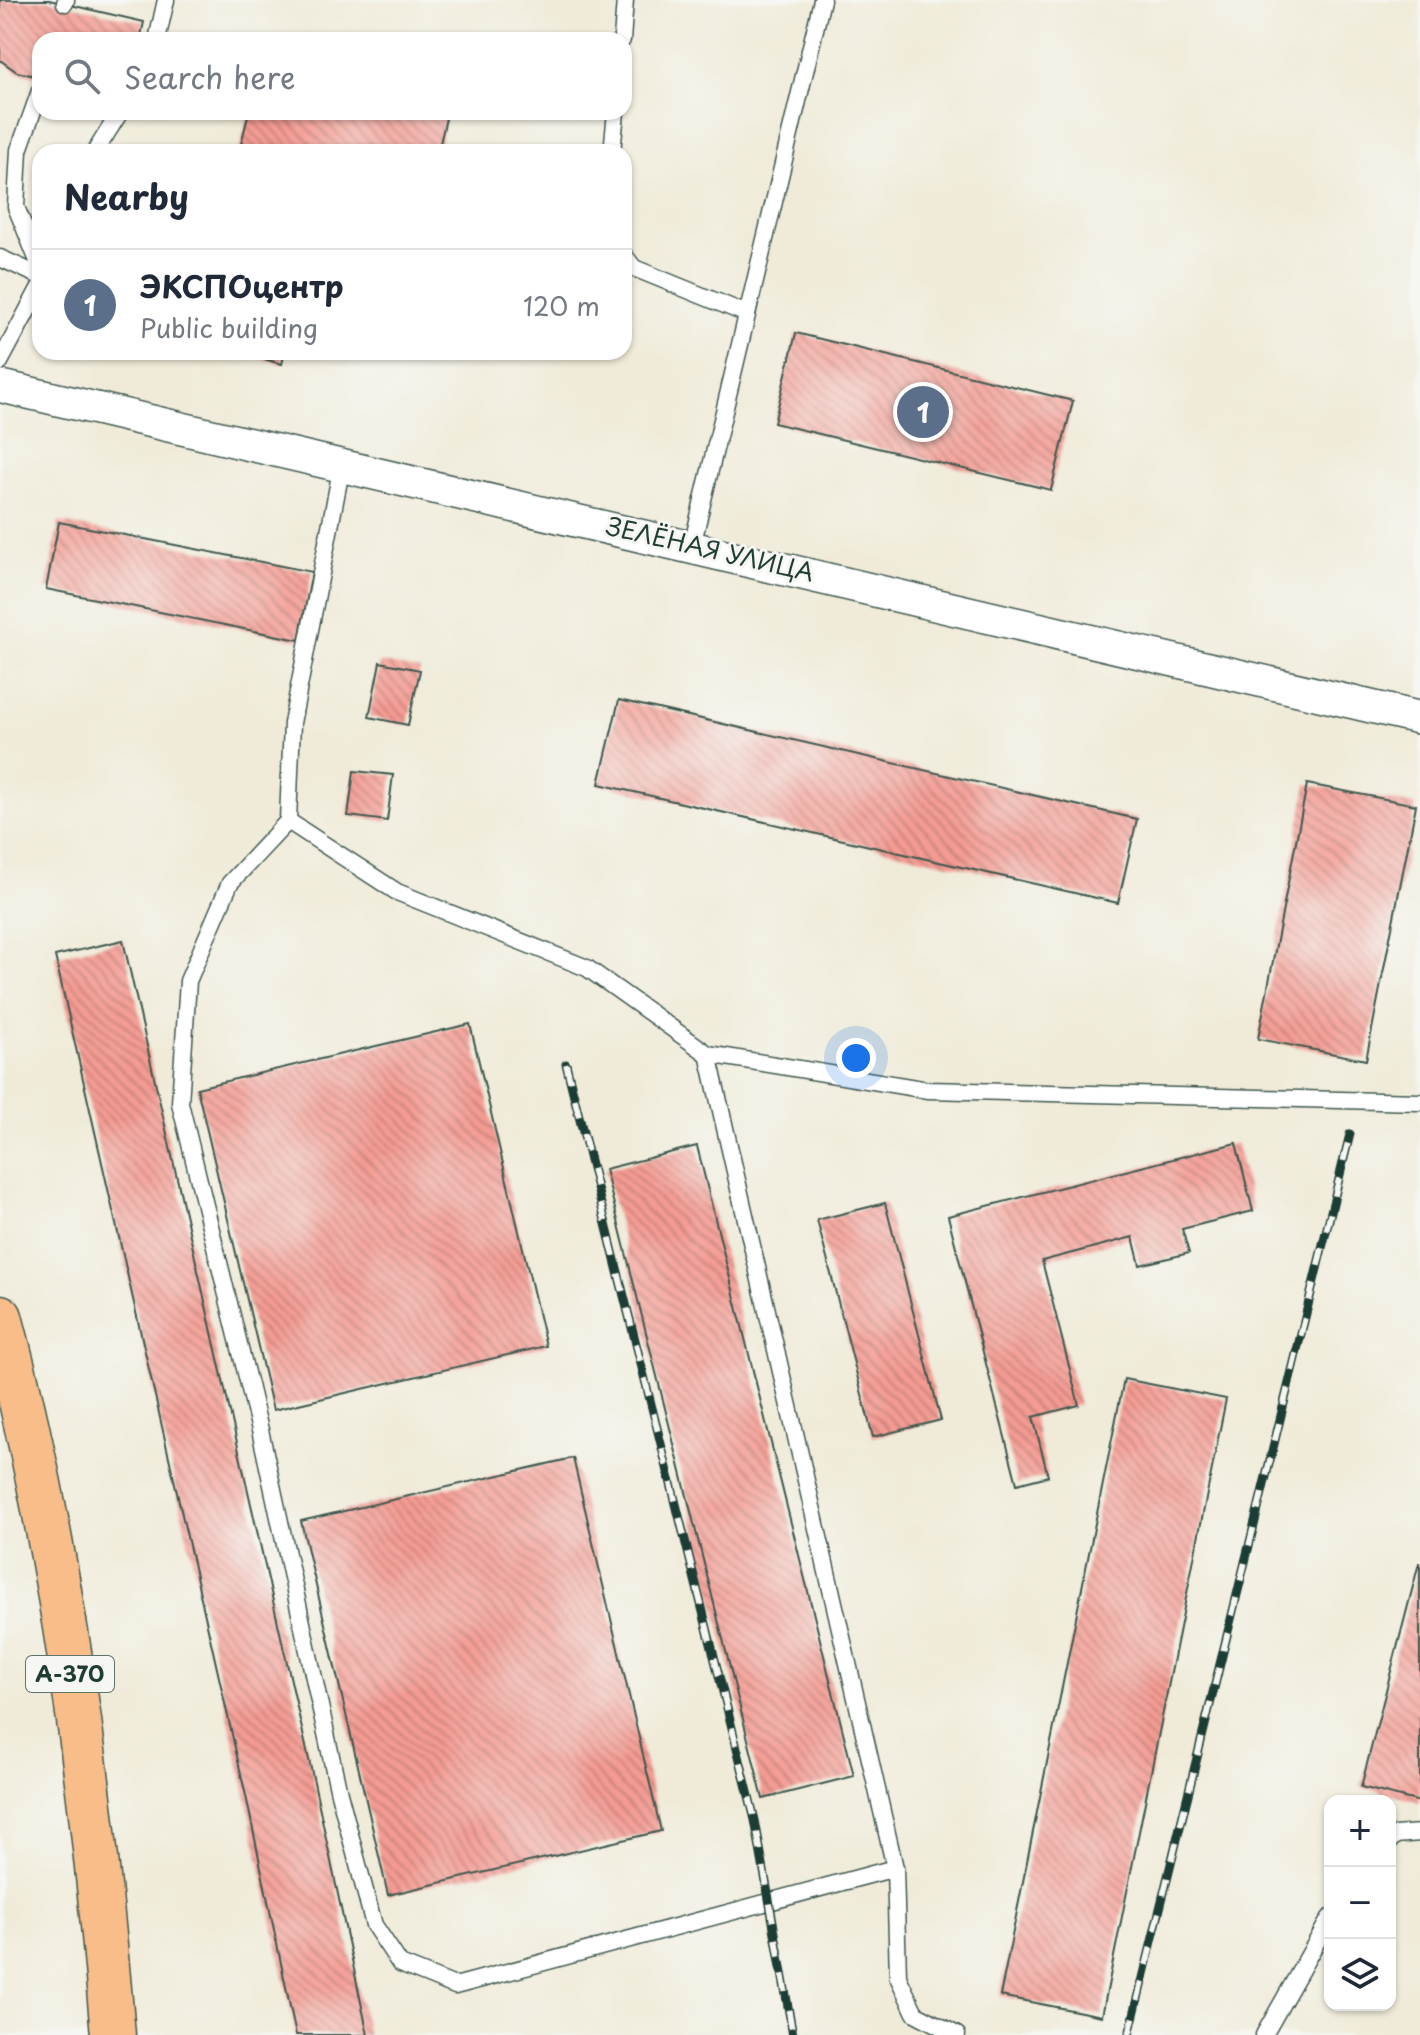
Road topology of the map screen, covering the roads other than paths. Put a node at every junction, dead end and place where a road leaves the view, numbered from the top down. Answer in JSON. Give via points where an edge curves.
{"nodes":[{"id":1,"x":166,"y":0,"type":"edge"},
{"id":2,"x":625,"y":0,"type":"edge"},
{"id":3,"x":822,"y":0,"type":"edge"},
{"id":4,"x":159,"y":32,"type":"edge"},
{"id":5,"x":623,"y":32,"type":"edge"},
{"id":6,"x":32,"y":113,"type":"edge"},
{"id":7,"x":115,"y":120,"type":"edge"},
{"id":8,"x":615,"y":120,"type":"edge"},
{"id":9,"x":100,"y":144,"type":"edge"},
{"id":10,"x":613,"y":144,"type":"edge"},
{"id":11,"x":32,"y":246,"type":"edge"},
{"id":12,"x":0,"y":258,"type":"edge"},
{"id":13,"x":632,"y":265,"type":"edge"},
{"id":14,"x":32,"y":272,"type":"edge"},
{"id":15,"x":32,"y":302,"type":"edge"},
{"id":16,"x":747,"y":314,"type":"junction"},
{"id":17,"x":0,"y":362,"type":"edge"},
{"id":18,"x":0,"y":386,"type":"edge"},
{"id":19,"x":342,"y":465,"type":"junction"},
{"id":20,"x":692,"y":546,"type":"junction"},
{"id":21,"x":1420,"y":718,"type":"edge"},
{"id":22,"x":288,"y":821,"type":"junction"},
{"id":23,"x":708,"y":1054,"type":"junction"},
{"id":24,"x":1420,"y":1102,"type":"edge"},
{"id":25,"x":0,"y":1317,"type":"edge"},
{"id":26,"x":1420,"y":1833,"type":"edge"},
{"id":27,"x":1396,"y":1835,"type":"edge"},
{"id":28,"x":895,"y":1868,"type":"junction"},
{"id":29,"x":1324,"y":1929,"type":"edge"},
{"id":30,"x":113,"y":2035,"type":"edge"},
{"id":31,"x":957,"y":2035,"type":"edge"},
{"id":32,"x":1264,"y":2035,"type":"edge"}],
"edges":[{"from":1,"to":4,"type":"lane"},
{"from":2,"to":5,"type":"lane"},
{"from":3,"to":16,"type":"lane"},
{"from":6,"to":11,"type":"lane","via":[[19,150],[16,207]]},
{"from":7,"to":9,"type":"lane"},
{"from":8,"to":10,"type":"lane"},
{"from":12,"to":14,"type":"lane"},
{"from":13,"to":16,"type":"lane"},
{"from":15,"to":17,"type":"lane"},
{"from":16,"to":20,"type":"lane"},
{"from":18,"to":19,"type":"street","name":"ЗЕЛЁНАЯ УЛИЦА"},
{"from":19,"to":20,"type":"street","name":"ЗЕЛЁНАЯ УЛИЦА"},
{"from":19,"to":22,"type":"lane","via":[[292,723]]},
{"from":20,"to":21,"type":"street","name":"ЗЕЛЁНАЯ УЛИЦА"},
{"from":22,"to":23,"type":"lane","via":[[397,892],[587,968]]},
{"from":22,"to":28,"type":"lane","via":[[230,883],[188,981],[180,1103],[374,1925],[400,1964],[455,1986]]},
{"from":23,"to":24,"type":"lane","via":[[928,1090]]},
{"from":23,"to":28,"type":"lane"},
{"from":25,"to":30,"type":"highway","number":"А-370","via":[[26,1416],[69,1663],[102,1897]]},
{"from":26,"to":27,"type":"lane"},
{"from":28,"to":31,"type":"lane","via":[[898,1977],[915,2013]]},
{"from":29,"to":32,"type":"lane"}]}
